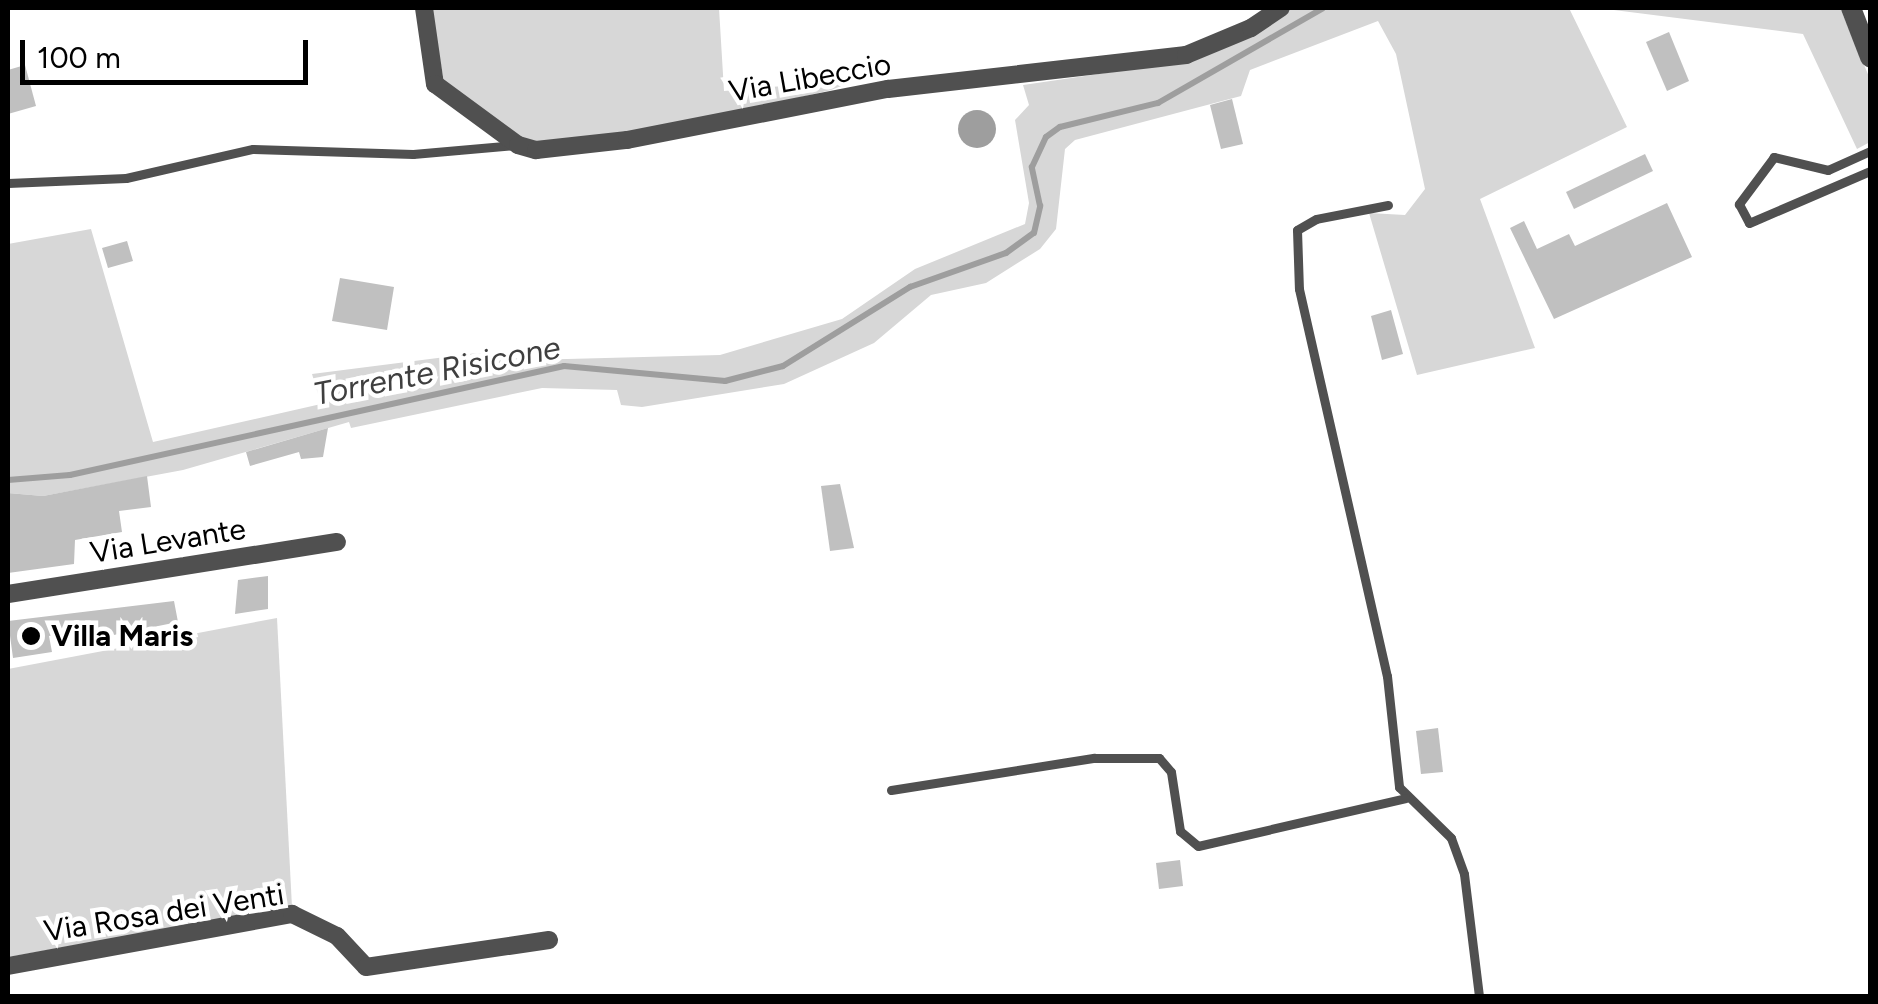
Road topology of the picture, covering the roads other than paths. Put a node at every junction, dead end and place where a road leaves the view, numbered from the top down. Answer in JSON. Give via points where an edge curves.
{"nodes":[{"id":1,"x":424,"y":8,"type":"edge"},
{"id":2,"x":1281,"y":8,"type":"edge"},
{"id":3,"x":1851,"y":8,"type":"edge"},
{"id":4,"x":1870,"y":57,"type":"edge"},
{"id":5,"x":518,"y":145,"type":"junction"},
{"id":6,"x":1870,"y":150,"type":"edge"},
{"id":7,"x":1870,"y":172,"type":"edge"},
{"id":8,"x":8,"y":184,"type":"edge"},
{"id":9,"x":1388,"y":204,"type":"dead end"},
{"id":10,"x":338,"y":542,"type":"dead end"},
{"id":11,"x":8,"y":594,"type":"edge"},
{"id":12,"x":891,"y":790,"type":"dead end"},
{"id":13,"x":1406,"y":798,"type":"junction"},
{"id":14,"x":548,"y":940,"type":"dead end"},
{"id":15,"x":8,"y":966,"type":"edge"},
{"id":16,"x":1480,"y":996,"type":"edge"}],
"edges":[{"from":1,"to":5,"type":"street","via":[[435,84]]},
{"from":2,"to":5,"type":"street","name":"Via Libeccio","via":[[1186,54],[888,89],[554,150]]},
{"from":3,"to":4,"type":"street"},
{"from":5,"to":8,"type":"lane","via":[[413,154],[253,149],[126,178]]},
{"from":6,"to":7,"type":"lane","via":[[1828,170],[1774,157],[1739,204],[1749,223]]},
{"from":9,"to":13,"type":"lane","via":[[1316,220],[1297,230],[1294,245],[1387,676],[1399,786]]},
{"from":10,"to":11,"type":"street","name":"Via Levante"},
{"from":12,"to":13,"type":"lane","via":[[1094,758],[1159,758],[1171,772],[1180,831],[1198,846]]},
{"from":13,"to":16,"type":"lane","via":[[1439,822],[1464,874]]},
{"from":14,"to":15,"type":"street","name":"Via Rosa dei Venti","via":[[366,968],[338,936],[292,914]]}]}
